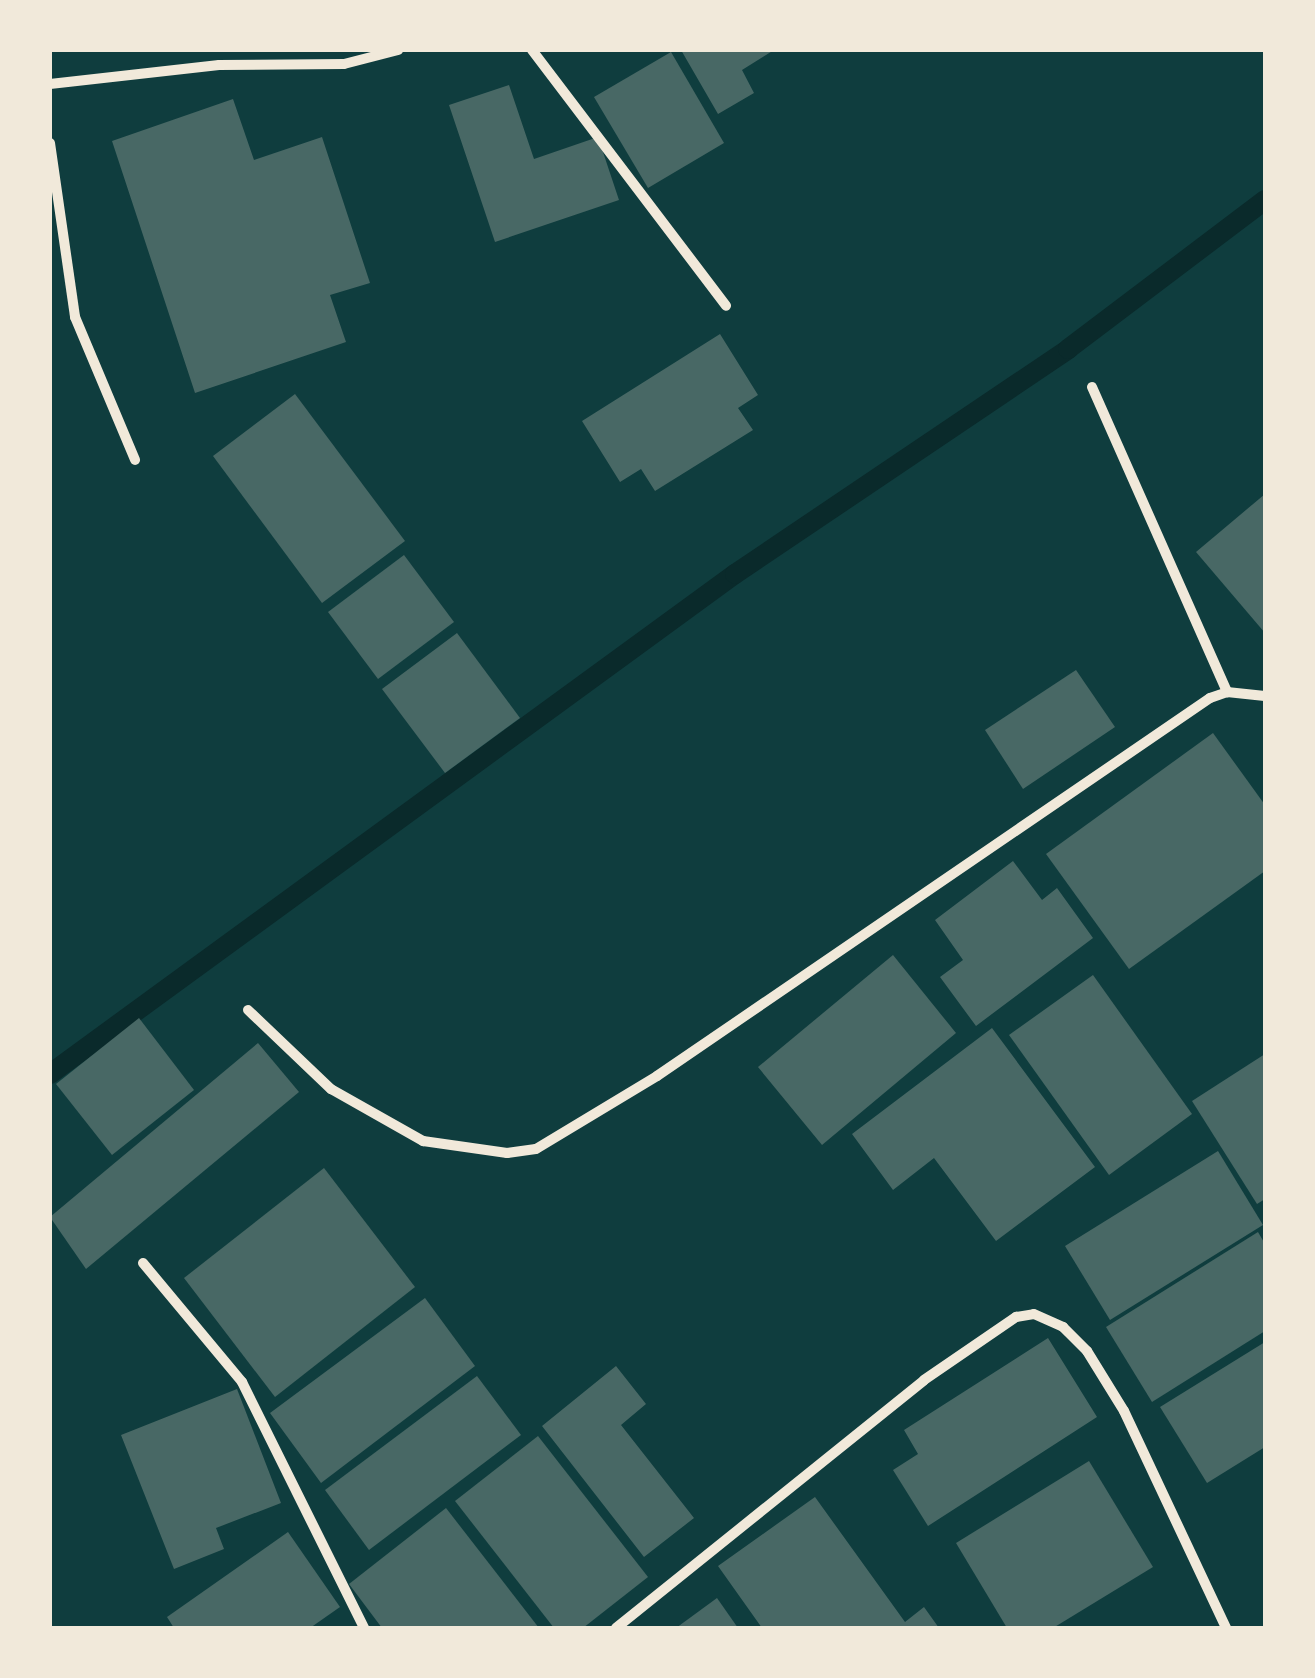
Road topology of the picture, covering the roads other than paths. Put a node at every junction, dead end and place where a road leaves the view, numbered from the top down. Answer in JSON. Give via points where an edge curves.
{"nodes":[{"id":1,"x":398,"y":50,"type":"edge"},
{"id":2,"x":532,"y":50,"type":"edge"},
{"id":3,"x":50,"y":84,"type":"edge"},
{"id":4,"x":50,"y":143,"type":"edge"},
{"id":5,"x":726,"y":306,"type":"dead end"},
{"id":6,"x":1092,"y":387,"type":"dead end"},
{"id":7,"x":135,"y":460,"type":"dead end"},
{"id":8,"x":1227,"y":692,"type":"junction"},
{"id":9,"x":1265,"y":696,"type":"edge"},
{"id":10,"x":248,"y":1010,"type":"dead end"},
{"id":11,"x":143,"y":1264,"type":"dead end"},
{"id":12,"x":364,"y":1628,"type":"edge"},
{"id":13,"x":616,"y":1628,"type":"edge"},
{"id":14,"x":1226,"y":1628,"type":"edge"}],
"edges":[{"from":1,"to":3,"type":"street","via":[[344,64],[219,66]]},
{"from":2,"to":5,"type":"street"},
{"from":4,"to":7,"type":"street","via":[[75,317]]},
{"from":6,"to":8,"type":"street"},
{"from":8,"to":9,"type":"street"},
{"from":8,"to":10,"type":"street","via":[[641,1086],[536,1149],[507,1153],[423,1141],[331,1088]]},
{"from":11,"to":12,"type":"street","via":[[242,1382]]},
{"from":13,"to":14,"type":"street","via":[[924,1380],[1016,1317],[1034,1314],[1063,1327],[1087,1351],[1124,1411]]}]}
